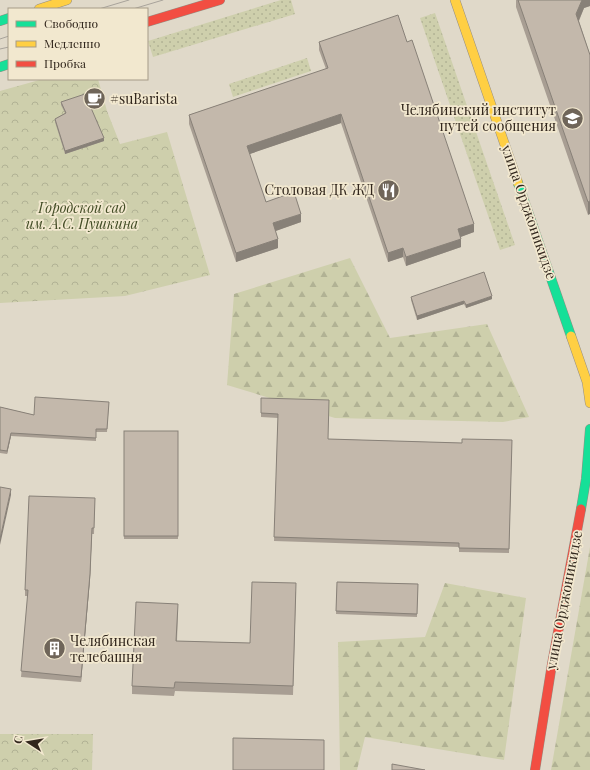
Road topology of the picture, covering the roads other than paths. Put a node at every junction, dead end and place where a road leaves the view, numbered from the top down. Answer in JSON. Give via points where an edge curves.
{"nodes":[{"id":1,"x":67,"y":0,"type":"edge"},
{"id":2,"x":220,"y":0,"type":"edge"},
{"id":3,"x":455,"y":0,"type":"edge"},
{"id":4,"x":42,"y":8,"type":"edge"},
{"id":5,"x":148,"y":22,"type":"edge"},
{"id":6,"x":590,"y":403,"type":"edge"},
{"id":7,"x":590,"y":429,"type":"edge"},
{"id":8,"x":535,"y":770,"type":"edge"}],
"edges":[{"from":1,"to":4,"type":"street"},
{"from":2,"to":5,"type":"street"},
{"from":3,"to":6,"type":"street","name":"улица Орджоникидзе","via":[[587,382]]},
{"from":7,"to":8,"type":"street","name":"улица Орджоникидзе","via":[[579,518],[551,665]]}]}
